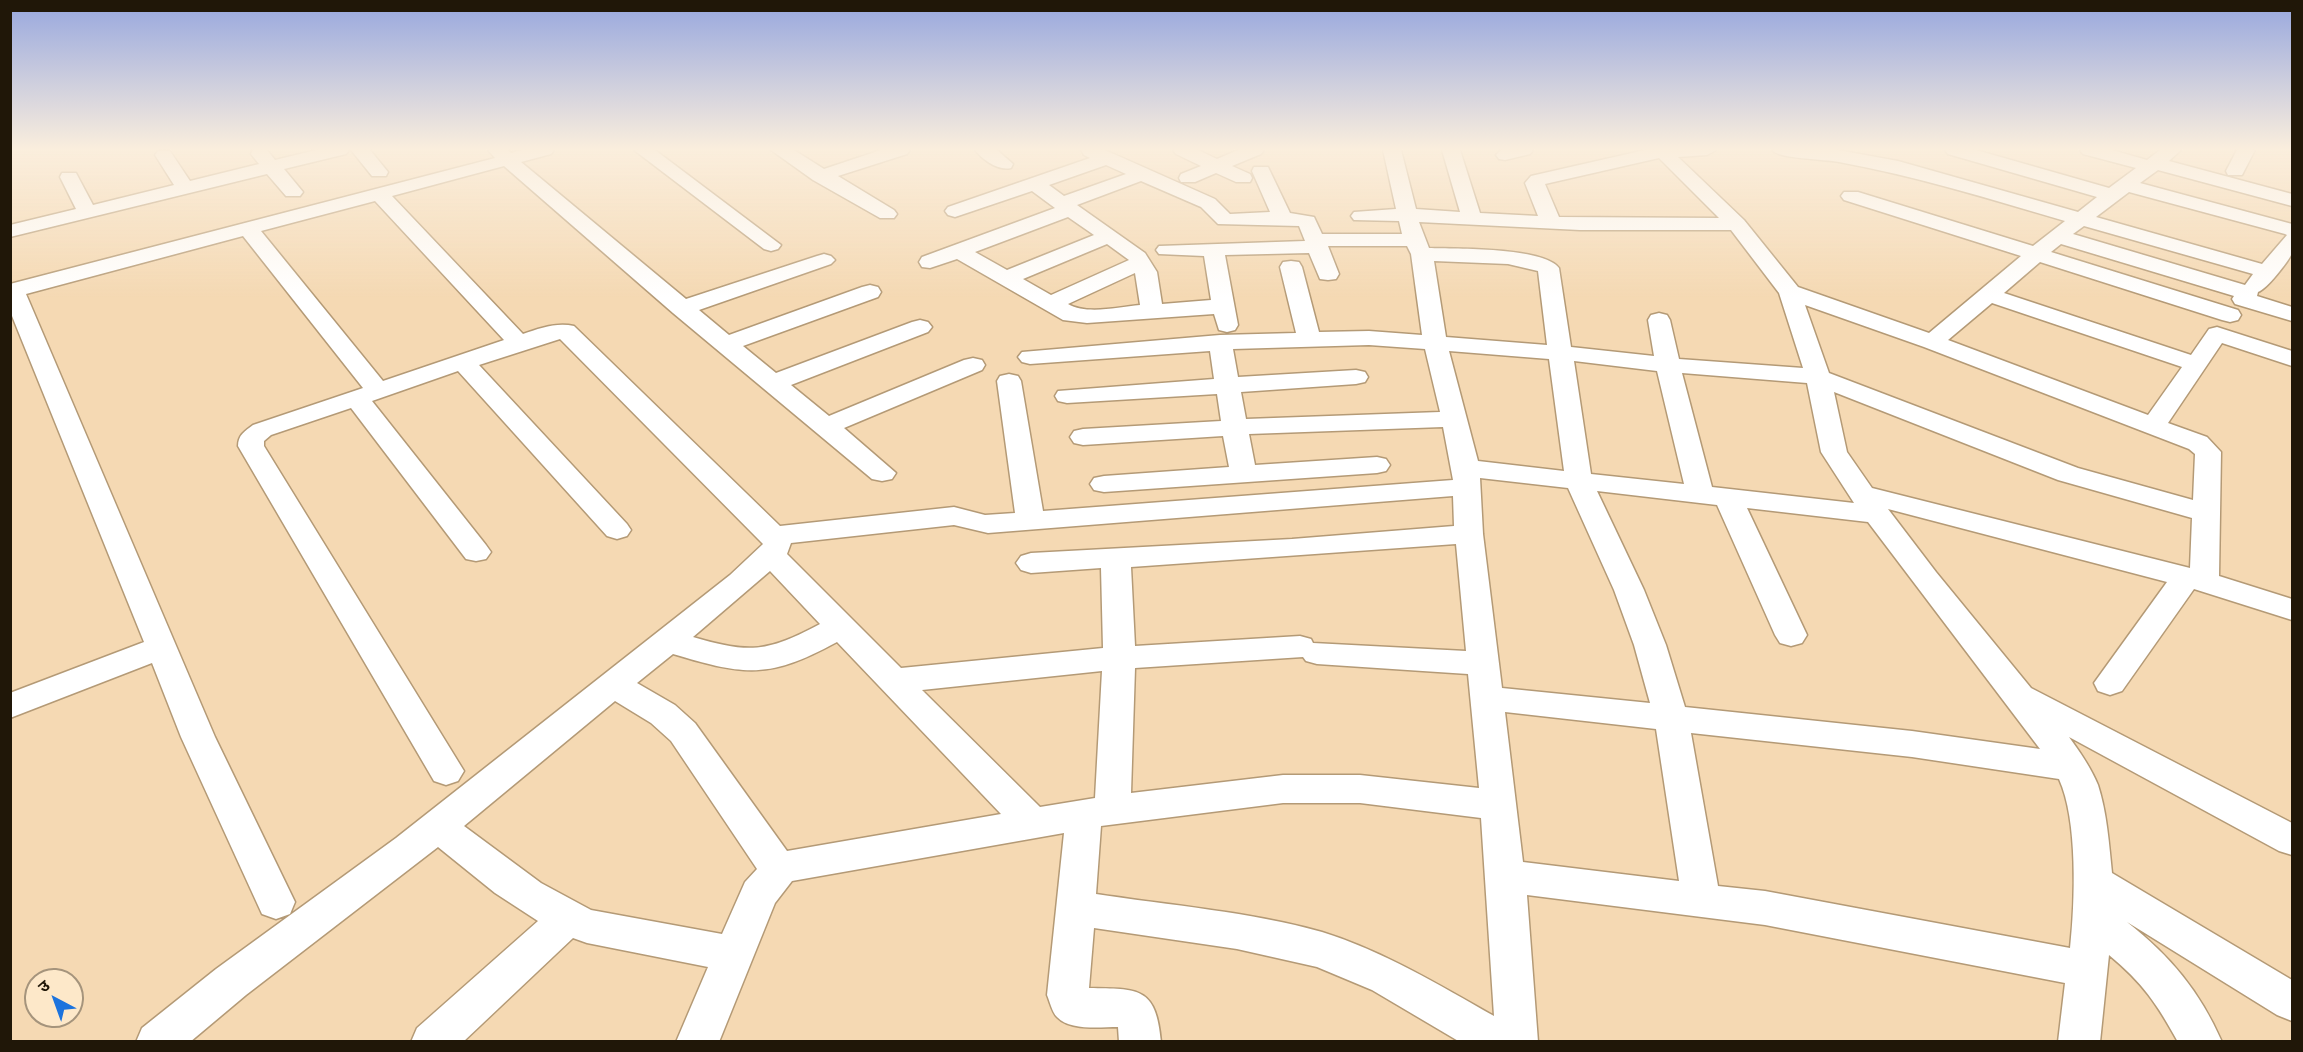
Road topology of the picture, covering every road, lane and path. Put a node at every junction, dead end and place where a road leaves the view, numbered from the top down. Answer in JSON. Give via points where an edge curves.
{"nodes":[{"id":1,"x":80,"y":199,"type":"edge"},
{"id":2,"x":140,"y":199,"type":"edge"},
{"id":3,"x":361,"y":199,"type":"edge"},
{"id":4,"x":385,"y":199,"type":"edge"},
{"id":5,"x":554,"y":199,"type":"edge"},
{"id":6,"x":709,"y":199,"type":"edge"},
{"id":7,"x":861,"y":199,"type":"edge"},
{"id":8,"x":990,"y":199,"type":"edge"},
{"id":9,"x":1057,"y":199,"type":"edge"},
{"id":10,"x":1083,"y":199,"type":"edge"},
{"id":11,"x":1199,"y":199,"type":"edge"},
{"id":12,"x":1268,"y":199,"type":"edge"},
{"id":13,"x":1403,"y":199,"type":"edge"},
{"id":14,"x":1466,"y":199,"type":"edge"},
{"id":15,"x":1541,"y":199,"type":"edge"},
{"id":16,"x":1711,"y":199,"type":"edge"},
{"id":17,"x":1861,"y":199,"type":"edge"},
{"id":18,"x":2010,"y":199,"type":"edge"},
{"id":19,"x":2107,"y":199,"type":"edge"},
{"id":20,"x":2162,"y":199,"type":"edge"},
{"id":21,"x":2243,"y":199,"type":"edge"},
{"id":22,"x":1067,"y":206,"type":"junction"},
{"id":23,"x":955,"y":211,"type":"dead end"},
{"id":24,"x":87,"y":212,"type":"junction"},
{"id":25,"x":887,"y":214,"type":"dead end"},
{"id":26,"x":2233,"y":214,"type":"junction"},
{"id":27,"x":1407,"y":215,"type":"junction"},
{"id":28,"x":1361,"y":216,"type":"dead end"},
{"id":29,"x":1281,"y":218,"type":"junction"},
{"id":30,"x":1472,"y":218,"type":"junction"},
{"id":31,"x":2081,"y":219,"type":"junction"},
{"id":32,"x":1508,"y":220,"type":"junction"},
{"id":33,"x":1551,"y":223,"type":"junction"},
{"id":34,"x":1737,"y":224,"type":"junction"},
{"id":35,"x":248,"y":229,"type":"junction"},
{"id":36,"x":2292,"y":230,"type":"edge"},
{"id":37,"x":10,"y":231,"type":"edge"},
{"id":38,"x":1109,"y":236,"type":"junction"},
{"id":39,"x":2058,"y":236,"type":"junction"},
{"id":40,"x":2292,"y":240,"type":"edge"},
{"id":41,"x":1317,"y":244,"type":"junction"},
{"id":42,"x":771,"y":245,"type":"dead end"},
{"id":43,"x":1418,"y":247,"type":"junction"},
{"id":44,"x":1213,"y":249,"type":"junction"},
{"id":45,"x":1166,"y":250,"type":"dead end"},
{"id":46,"x":958,"y":251,"type":"junction"},
{"id":47,"x":2037,"y":254,"type":"junction"},
{"id":48,"x":1517,"y":259,"type":"junction"},
{"id":49,"x":824,"y":260,"type":"dead end"},
{"id":50,"x":930,"y":262,"type":"dead end"},
{"id":51,"x":1142,"y":262,"type":"junction"},
{"id":52,"x":1291,"y":267,"type":"dead end"},
{"id":53,"x":2269,"y":271,"type":"junction"},
{"id":54,"x":1328,"y":274,"type":"dead end"},
{"id":55,"x":2292,"y":276,"type":"edge"},
{"id":56,"x":1005,"y":278,"type":"junction"},
{"id":57,"x":12,"y":291,"type":"edge"},
{"id":58,"x":870,"y":292,"type":"dead end"},
{"id":59,"x":1790,"y":292,"type":"junction"},
{"id":60,"x":1989,"y":295,"type":"junction"},
{"id":61,"x":2240,"y":302,"type":"junction"},
{"id":62,"x":1049,"y":304,"type":"junction"},
{"id":63,"x":1224,"y":306,"type":"junction"},
{"id":64,"x":681,"y":308,"type":"junction"},
{"id":65,"x":1152,"y":312,"type":"junction"},
{"id":66,"x":2292,"y":314,"type":"edge"},
{"id":67,"x":1659,"y":320,"type":"dead end"},
{"id":68,"x":920,"y":327,"type":"dead end"},
{"id":69,"x":2217,"y":334,"type":"junction"},
{"id":70,"x":1309,"y":340,"type":"junction"},
{"id":71,"x":1436,"y":341,"type":"junction"},
{"id":72,"x":1225,"y":342,"type":"junction"},
{"id":73,"x":1932,"y":342,"type":"junction"},
{"id":74,"x":519,"y":343,"type":"junction"},
{"id":75,"x":725,"y":344,"type":"junction"},
{"id":76,"x":1562,"y":352,"type":"junction"},
{"id":77,"x":1030,"y":357,"type":"dead end"},
{"id":78,"x":2292,"y":359,"type":"edge"},
{"id":79,"x":462,"y":362,"type":"junction"},
{"id":80,"x":2195,"y":364,"type":"junction"},
{"id":81,"x":972,"y":365,"type":"dead end"},
{"id":82,"x":1668,"y":365,"type":"junction"},
{"id":83,"x":1356,"y":377,"type":"dead end"},
{"id":84,"x":1818,"y":377,"type":"junction"},
{"id":85,"x":1009,"y":381,"type":"dead end"},
{"id":86,"x":773,"y":383,"type":"junction"},
{"id":87,"x":1229,"y":386,"type":"junction"},
{"id":88,"x":367,"y":393,"type":"junction"},
{"id":89,"x":1067,"y":396,"type":"dead end"},
{"id":90,"x":1454,"y":419,"type":"junction"},
{"id":91,"x":2153,"y":426,"type":"junction"},
{"id":92,"x":825,"y":427,"type":"junction"},
{"id":93,"x":1236,"y":427,"type":"junction"},
{"id":94,"x":1083,"y":437,"type":"dead end"},
{"id":95,"x":1377,"y":465,"type":"dead end"},
{"id":96,"x":882,"y":473,"type":"dead end"},
{"id":97,"x":1243,"y":473,"type":"junction"},
{"id":98,"x":1466,"y":477,"type":"junction"},
{"id":99,"x":1579,"y":482,"type":"junction"},
{"id":100,"x":1104,"y":484,"type":"dead end"},
{"id":101,"x":1714,"y":497,"type":"junction"},
{"id":102,"x":1869,"y":504,"type":"junction"},
{"id":103,"x":2207,"y":513,"type":"junction"},
{"id":104,"x":1030,"y":521,"type":"junction"},
{"id":105,"x":617,"y":530,"type":"dead end"},
{"id":106,"x":1469,"y":534,"type":"junction"},
{"id":107,"x":772,"y":545,"type":"junction"},
{"id":108,"x":476,"y":552,"type":"dead end"},
{"id":109,"x":1116,"y":559,"type":"junction"},
{"id":110,"x":1031,"y":563,"type":"dead end"},
{"id":111,"x":2195,"y":580,"type":"junction"},
{"id":112,"x":2292,"y":610,"type":"edge"},
{"id":113,"x":841,"y":627,"type":"junction"},
{"id":114,"x":1791,"y":635,"type":"dead end"},
{"id":115,"x":668,"y":641,"type":"junction"},
{"id":116,"x":162,"y":647,"type":"junction"},
{"id":117,"x":1119,"y":658,"type":"junction"},
{"id":118,"x":1481,"y":663,"type":"junction"},
{"id":119,"x":892,"y":681,"type":"junction"},
{"id":120,"x":2110,"y":683,"type":"dead end"},
{"id":121,"x":613,"y":685,"type":"junction"},
{"id":122,"x":2017,"y":694,"type":"junction"},
{"id":123,"x":1486,"y":698,"type":"junction"},
{"id":124,"x":10,"y":706,"type":"edge"},
{"id":125,"x":1671,"y":718,"type":"junction"},
{"id":126,"x":2071,"y":767,"type":"junction"},
{"id":127,"x":446,"y":771,"type":"dead end"},
{"id":128,"x":1497,"y":805,"type":"junction"},
{"id":129,"x":1098,"y":813,"type":"junction"},
{"id":130,"x":1034,"y":825,"type":"junction"},
{"id":131,"x":436,"y":826,"type":"junction"},
{"id":132,"x":2292,"y":840,"type":"edge"},
{"id":133,"x":779,"y":870,"type":"junction"},
{"id":134,"x":1506,"y":876,"type":"junction"},
{"id":135,"x":1701,"y":899,"type":"junction"},
{"id":136,"x":2093,"y":900,"type":"junction"},
{"id":137,"x":276,"y":902,"type":"dead end"},
{"id":138,"x":1075,"y":908,"type":"junction"},
{"id":139,"x":568,"y":918,"type":"junction"},
{"id":140,"x":734,"y":954,"type":"junction"},
{"id":141,"x":2087,"y":969,"type":"junction"},
{"id":142,"x":2292,"y":1002,"type":"edge"},
{"id":143,"x":157,"y":1041,"type":"edge"},
{"id":144,"x":432,"y":1041,"type":"edge"},
{"id":145,"x":696,"y":1041,"type":"edge"},
{"id":146,"x":1140,"y":1041,"type":"edge"},
{"id":147,"x":1501,"y":1041,"type":"edge"},
{"id":148,"x":1517,"y":1041,"type":"edge"},
{"id":149,"x":2079,"y":1041,"type":"edge"},
{"id":150,"x":2201,"y":1041,"type":"edge"}],
"edges":[{"from":1,"to":24,"type":"street"},
{"from":2,"to":24,"type":"street"},
{"from":3,"to":35,"type":"street"},
{"from":4,"to":74,"type":"street"},
{"from":5,"to":64,"type":"street"},
{"from":6,"to":42,"type":"street"},
{"from":7,"to":25,"type":"street"},
{"from":8,"to":23,"type":"street"},
{"from":9,"to":22,"type":"street"},
{"from":10,"to":22,"type":"street"},
{"from":11,"to":29,"type":"street","via":[[1225,220]]},
{"from":12,"to":29,"type":"street"},
{"from":13,"to":27,"type":"street"},
{"from":14,"to":30,"type":"street"},
{"from":15,"to":33,"type":"street"},
{"from":16,"to":34,"type":"street"},
{"from":17,"to":47,"type":"street"},
{"from":18,"to":31,"type":"street"},
{"from":19,"to":31,"type":"street"},
{"from":20,"to":26,"type":"street"},
{"from":21,"to":26,"type":"street"},
{"from":22,"to":38,"type":"street"},
{"from":22,"to":46,"type":"street"},
{"from":24,"to":37,"type":"street"},
{"from":26,"to":36,"type":"street"},
{"from":27,"to":28,"type":"street"},
{"from":27,"to":30,"type":"street"},
{"from":27,"to":43,"type":"street"},
{"from":29,"to":41,"type":"street","via":[[1307,221]]},
{"from":30,"to":32,"type":"street"},
{"from":31,"to":39,"type":"street"},
{"from":31,"to":53,"type":"street"},
{"from":32,"to":33,"type":"street"},
{"from":32,"to":48,"type":"street"},
{"from":33,"to":34,"type":"street"},
{"from":34,"to":59,"type":"street"},
{"from":35,"to":57,"type":"street"},
{"from":35,"to":88,"type":"street"},
{"from":38,"to":51,"type":"street"},
{"from":38,"to":56,"type":"street"},
{"from":39,"to":47,"type":"street"},
{"from":39,"to":61,"type":"street"},
{"from":40,"to":53,"type":"street"},
{"from":41,"to":43,"type":"street"},
{"from":41,"to":44,"type":"street"},
{"from":41,"to":54,"type":"street"},
{"from":43,"to":48,"type":"street"},
{"from":43,"to":71,"type":"street"},
{"from":44,"to":45,"type":"street"},
{"from":44,"to":63,"type":"street"},
{"from":46,"to":50,"type":"street"},
{"from":46,"to":56,"type":"street"},
{"from":47,"to":60,"type":"street"},
{"from":47,"to":61,"type":"street"},
{"from":48,"to":76,"type":"street","via":[[1540,262],[1548,268]]},
{"from":49,"to":64,"type":"street"},
{"from":51,"to":62,"type":"street"},
{"from":51,"to":65,"type":"street"},
{"from":52,"to":70,"type":"street"},
{"from":53,"to":55,"type":"street"},
{"from":53,"to":61,"type":"street"},
{"from":56,"to":62,"type":"street"},
{"from":57,"to":116,"type":"street"},
{"from":58,"to":75,"type":"street"},
{"from":59,"to":73,"type":"street"},
{"from":59,"to":84,"type":"street"},
{"from":60,"to":73,"type":"street"},
{"from":60,"to":80,"type":"street"},
{"from":61,"to":66,"type":"street"},
{"from":61,"to":69,"type":"street"},
{"from":62,"to":65,"type":"street","via":[[1077,316]]},
{"from":63,"to":65,"type":"street"},
{"from":63,"to":72,"type":"street"},
{"from":64,"to":75,"type":"street"},
{"from":67,"to":82,"type":"street"},
{"from":68,"to":86,"type":"street"},
{"from":69,"to":78,"type":"street"},
{"from":69,"to":80,"type":"street"},
{"from":70,"to":71,"type":"street"},
{"from":70,"to":72,"type":"street"},
{"from":71,"to":76,"type":"street"},
{"from":71,"to":90,"type":"street"},
{"from":72,"to":77,"type":"street"},
{"from":72,"to":87,"type":"street"},
{"from":73,"to":91,"type":"street"},
{"from":74,"to":79,"type":"street"},
{"from":74,"to":107,"type":"street","via":[[559,331],[570,334]]},
{"from":75,"to":86,"type":"street"},
{"from":76,"to":82,"type":"street"},
{"from":76,"to":99,"type":"street"},
{"from":79,"to":88,"type":"street"},
{"from":79,"to":105,"type":"street"},
{"from":80,"to":91,"type":"street"},
{"from":81,"to":92,"type":"street"},
{"from":82,"to":84,"type":"street"},
{"from":82,"to":101,"type":"street"},
{"from":83,"to":87,"type":"street"},
{"from":84,"to":102,"type":"street","via":[[1834,452]]},
{"from":84,"to":103,"type":"street","via":[[2068,474]]},
{"from":85,"to":104,"type":"street"},
{"from":86,"to":92,"type":"street"},
{"from":87,"to":89,"type":"street"},
{"from":87,"to":93,"type":"street"},
{"from":88,"to":108,"type":"street"},
{"from":88,"to":127,"type":"street","via":[[262,430],[250,439],[251,446]]},
{"from":90,"to":93,"type":"street"},
{"from":90,"to":98,"type":"street"},
{"from":91,"to":103,"type":"street","via":[[2198,443],[2208,452]]},
{"from":92,"to":96,"type":"street"},
{"from":93,"to":94,"type":"street"},
{"from":93,"to":97,"type":"street"},
{"from":95,"to":97,"type":"street"},
{"from":97,"to":100,"type":"street"},
{"from":98,"to":99,"type":"street"},
{"from":98,"to":104,"type":"street"},
{"from":98,"to":106,"type":"street"},
{"from":99,"to":101,"type":"street"},
{"from":99,"to":125,"type":"street","via":[[1629,590]]},
{"from":101,"to":102,"type":"street"},
{"from":101,"to":114,"type":"street"},
{"from":102,"to":111,"type":"street"},
{"from":102,"to":122,"type":"street"},
{"from":103,"to":111,"type":"street"},
{"from":104,"to":107,"type":"street","via":[[984,524],[954,516]]},
{"from":106,"to":109,"type":"street"},
{"from":106,"to":118,"type":"street"},
{"from":107,"to":113,"type":"street"},
{"from":107,"to":115,"type":"street","via":[[741,582]]},
{"from":109,"to":110,"type":"street"},
{"from":109,"to":117,"type":"street"},
{"from":111,"to":112,"type":"street"},
{"from":111,"to":120,"type":"street"},
{"from":113,"to":115,"type":"street","via":[[795,650],[761,660],[730,657]]},
{"from":113,"to":119,"type":"street"},
{"from":115,"to":121,"type":"street"},
{"from":116,"to":124,"type":"street"},
{"from":116,"to":137,"type":"street","via":[[198,737]]},
{"from":117,"to":118,"type":"street","via":[[1308,650]]},
{"from":117,"to":119,"type":"street"},
{"from":117,"to":129,"type":"street"},
{"from":118,"to":123,"type":"street"},
{"from":119,"to":130,"type":"street"},
{"from":121,"to":131,"type":"street"},
{"from":121,"to":133,"type":"street","via":[[663,714],[683,732]]},
{"from":122,"to":126,"type":"street"},
{"from":122,"to":132,"type":"street"},
{"from":123,"to":125,"type":"street"},
{"from":123,"to":128,"type":"street"},
{"from":125,"to":126,"type":"street","via":[[1912,744]]},
{"from":125,"to":135,"type":"street"},
{"from":126,"to":136,"type":"street","via":[[2080,786],[2088,825]]},
{"from":128,"to":129,"type":"street","via":[[1321,787]]},
{"from":128,"to":134,"type":"street"},
{"from":129,"to":130,"type":"street"},
{"from":129,"to":138,"type":"street"},
{"from":130,"to":133,"type":"street","via":[[794,864]]},
{"from":131,"to":139,"type":"street","via":[[538,903]]},
{"from":131,"to":143,"type":"street"},
{"from":133,"to":140,"type":"street","via":[[759,894]]},
{"from":134,"to":135,"type":"street"},
{"from":134,"to":148,"type":"street"},
{"from":135,"to":141,"type":"street","via":[[1840,920]]},
{"from":136,"to":141,"type":"street"},
{"from":136,"to":142,"type":"street"},
{"from":136,"to":150,"type":"street","via":[[2170,988]]},
{"from":138,"to":146,"type":"street","via":[[1068,995],[1071,1003],[1085,1009],[1129,1008],[1138,1018]]},
{"from":138,"to":147,"type":"street","via":[[1237,932],[1321,950],[1386,977]]},
{"from":139,"to":140,"type":"street","via":[[587,926]]},
{"from":139,"to":144,"type":"street"},
{"from":140,"to":145,"type":"street"},
{"from":141,"to":149,"type":"street"}]}
